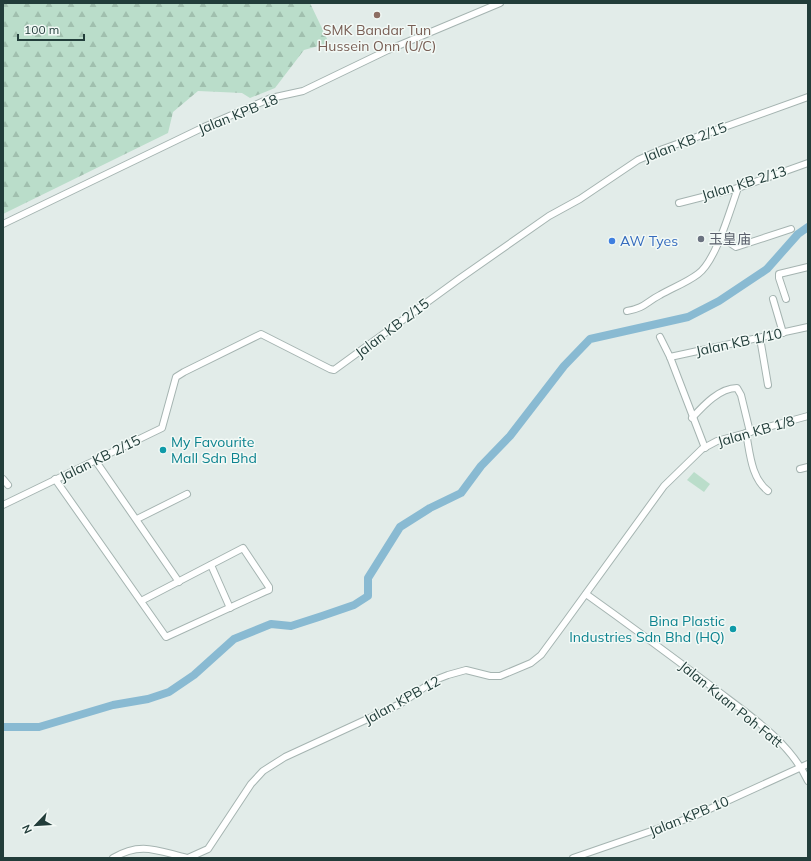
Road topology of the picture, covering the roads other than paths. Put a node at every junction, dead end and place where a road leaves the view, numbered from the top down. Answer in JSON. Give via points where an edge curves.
{"nodes":[{"id":1,"x":500,"y":3,"type":"edge"},
{"id":2,"x":808,"y":97,"type":"edge"},
{"id":3,"x":808,"y":163,"type":"edge"},
{"id":4,"x":738,"y":188,"type":"junction"},
{"id":5,"x":679,"y":203,"type":"dead end"},
{"id":6,"x":3,"y":224,"type":"edge"},
{"id":7,"x":791,"y":229,"type":"dead end"},
{"id":8,"x":721,"y":237,"type":"junction"},
{"id":9,"x":808,"y":267,"type":"edge"},
{"id":10,"x":773,"y":299,"type":"dead end"},
{"id":11,"x":786,"y":299,"type":"dead end"},
{"id":12,"x":627,"y":311,"type":"dead end"},
{"id":13,"x":808,"y":327,"type":"edge"},
{"id":14,"x":784,"y":333,"type":"junction"},
{"id":15,"x":660,"y":337,"type":"dead end"},
{"id":16,"x":760,"y":338,"type":"junction"},
{"id":17,"x":670,"y":357,"type":"junction"},
{"id":18,"x":768,"y":385,"type":"dead end"},
{"id":19,"x":808,"y":416,"type":"edge"},
{"id":20,"x":692,"y":418,"type":"junction"},
{"id":21,"x":748,"y":432,"type":"junction"},
{"id":22,"x":705,"y":448,"type":"junction"},
{"id":23,"x":95,"y":460,"type":"junction"},
{"id":24,"x":808,"y":467,"type":"edge"},
{"id":25,"x":800,"y":469,"type":"dead end"},
{"id":26,"x":3,"y":479,"type":"edge"},
{"id":27,"x":55,"y":479,"type":"junction"},
{"id":28,"x":8,"y":485,"type":"dead end"},
{"id":29,"x":768,"y":491,"type":"dead end"},
{"id":30,"x":187,"y":494,"type":"dead end"},
{"id":31,"x":3,"y":505,"type":"edge"},
{"id":32,"x":137,"y":519,"type":"junction"},
{"id":33,"x":211,"y":565,"type":"junction"},
{"id":34,"x":179,"y":582,"type":"junction"},
{"id":35,"x":586,"y":594,"type":"junction"},
{"id":36,"x":141,"y":601,"type":"junction"},
{"id":37,"x":230,"y":608,"type":"junction"},
{"id":38,"x":808,"y":764,"type":"edge"},
{"id":39,"x":801,"y":767,"type":"junction"},
{"id":40,"x":808,"y":781,"type":"edge"},
{"id":41,"x":113,"y":858,"type":"edge"},
{"id":42,"x":188,"y":858,"type":"edge"},
{"id":43,"x":573,"y":858,"type":"edge"}],
"edges":[{"from":1,"to":6,"type":"street","name":"Jalan KPB 18","via":[[388,50],[303,91],[271,98],[204,126]]},
{"from":2,"to":23,"type":"street","name":"Jalan KB 2/15","via":[[638,160],[459,278],[334,370],[262,334],[184,372],[176,377],[162,428]]},
{"from":3,"to":4,"type":"street","name":"Jalan KB 2/13"},
{"from":4,"to":5,"type":"street","name":"Jalan KB 2/13"},
{"from":4,"to":8,"type":"street"},
{"from":7,"to":8,"type":"street","via":[[736,247]]},
{"from":8,"to":12,"type":"street","via":[[699,274],[659,295],[645,306]]},
{"from":9,"to":11,"type":"street","via":[[779,274]]},
{"from":10,"to":14,"type":"street"},
{"from":13,"to":14,"type":"street","name":"Jalan KB 1/10"},
{"from":14,"to":16,"type":"street","name":"Jalan KB 1/10"},
{"from":15,"to":17,"type":"street"},
{"from":16,"to":17,"type":"street","name":"Jalan KB 1/10"},
{"from":16,"to":18,"type":"street"},
{"from":17,"to":20,"type":"street"},
{"from":19,"to":21,"type":"street","name":"Jalan KB 1/8"},
{"from":20,"to":21,"type":"street","via":[[710,400],[737,388],[742,395]]},
{"from":20,"to":22,"type":"street"},
{"from":21,"to":22,"type":"street","name":"Jalan KB 1/8","via":[[717,441]]},
{"from":21,"to":29,"type":"street","via":[[755,476],[761,486]]},
{"from":22,"to":35,"type":"street","name":"Jalan KPB 12","via":[[664,486]]},
{"from":23,"to":27,"type":"street","name":"Jalan KB 2/15"},
{"from":23,"to":32,"type":"street"},
{"from":24,"to":25,"type":"street"},
{"from":26,"to":28,"type":"street"},
{"from":27,"to":31,"type":"street","name":"Jalan KB 2/15"},
{"from":27,"to":36,"type":"street"},
{"from":30,"to":32,"type":"street"},
{"from":32,"to":34,"type":"street"},
{"from":33,"to":34,"type":"street"},
{"from":33,"to":37,"type":"street"},
{"from":33,"to":37,"type":"street","via":[[243,548],[269,587],[269,590]]},
{"from":34,"to":36,"type":"street"},
{"from":35,"to":39,"type":"street","name":"Jalan Kuan Poh Fatt","via":[[745,713],[787,749]]},
{"from":35,"to":42,"type":"street","name":"Jalan KPB 12","via":[[541,654],[531,663],[500,676],[466,670],[448,675],[400,704],[273,764],[252,784],[208,849]]},
{"from":36,"to":37,"type":"street","via":[[166,637]]},
{"from":38,"to":39,"type":"street","name":"Jalan KPB 10"},
{"from":39,"to":40,"type":"street","name":"Jalan Kuan Poh Fatt"},
{"from":39,"to":43,"type":"street","name":"Jalan KPB 10","via":[[692,817]]},
{"from":41,"to":42,"type":"street","name":"Jalan KPB 12","via":[[133,848],[146,848]]}]}
